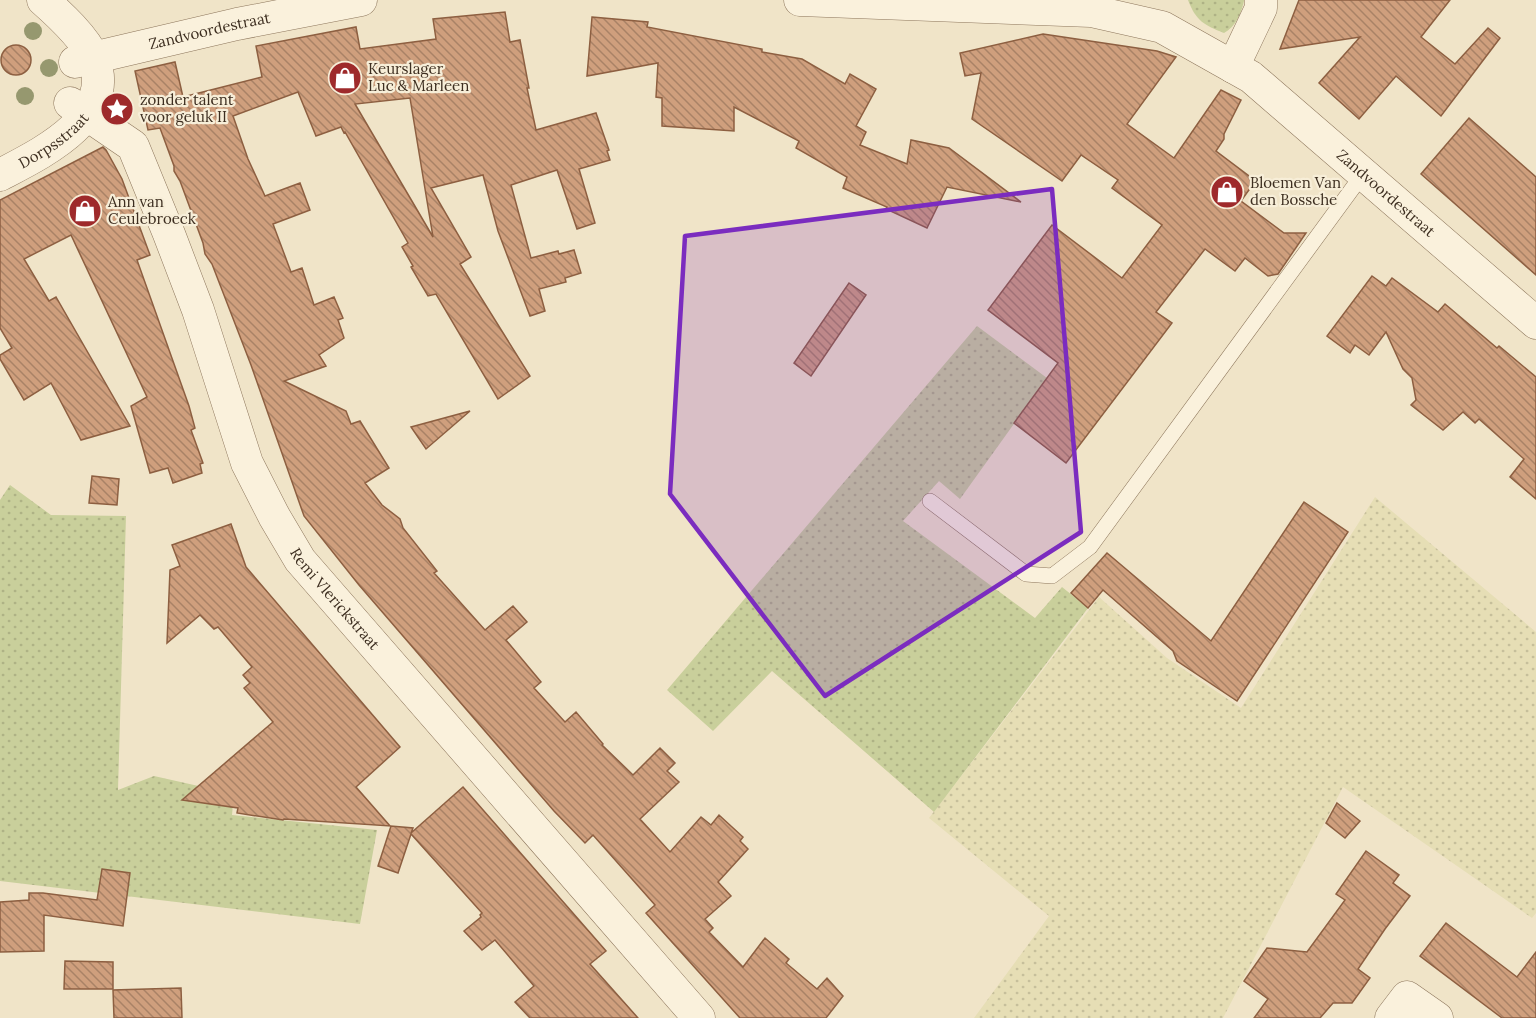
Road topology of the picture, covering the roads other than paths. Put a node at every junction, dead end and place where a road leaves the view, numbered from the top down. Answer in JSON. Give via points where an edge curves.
{"nodes":[{"id":1,"x":43,"y":0,"type":"edge"},
{"id":2,"x":361,"y":0,"type":"edge"},
{"id":3,"x":800,"y":0,"type":"edge"},
{"id":4,"x":1261,"y":0,"type":"edge"},
{"id":5,"x":1162,"y":13,"type":"edge"},
{"id":6,"x":84,"y":60,"type":"junction"},
{"id":7,"x":1233,"y":67,"type":"junction"},
{"id":8,"x":79,"y":109,"type":"junction"},
{"id":9,"x":1363,"y":174,"type":"junction"},
{"id":10,"x":0,"y":175,"type":"edge"},
{"id":11,"x":1536,"y":323,"type":"edge"},
{"id":12,"x":930,"y":501,"type":"dead end"},
{"id":13,"x":699,"y":1018,"type":"edge"},
{"id":14,"x":1391,"y":1018,"type":"edge"},
{"id":15,"x":1437,"y":1018,"type":"edge"}],
"edges":[{"from":1,"to":6,"type":"street","via":[[63,18]]},
{"from":2,"to":6,"type":"street","name":"Zandvoordestraat"},
{"from":3,"to":5,"type":"street","name":"Zandvoordestraat"},
{"from":4,"to":7,"type":"street","via":[[1261,8]]},
{"from":5,"to":7,"type":"street","name":"Zandvoordestraat"},
{"from":6,"to":8,"type":"street","name":"Dorpsstraat","via":[[98,79],[96,98]]},
{"from":7,"to":9,"type":"street","name":"Zandvoordestraat","via":[[1251,77]]},
{"from":8,"to":10,"type":"street","name":"Dorpsstraat","via":[[51,147]]},
{"from":8,"to":13,"type":"street","name":"Remi Vlerickstraat","via":[[133,146],[198,310],[247,463],[300,560]]},
{"from":9,"to":11,"type":"street","name":"Zandvoordestraat"},
{"from":9,"to":12,"type":"lane","via":[[1090,547],[1052,576],[1026,574]]},
{"from":14,"to":15,"type":"street","via":[[1407,997]]}]}
